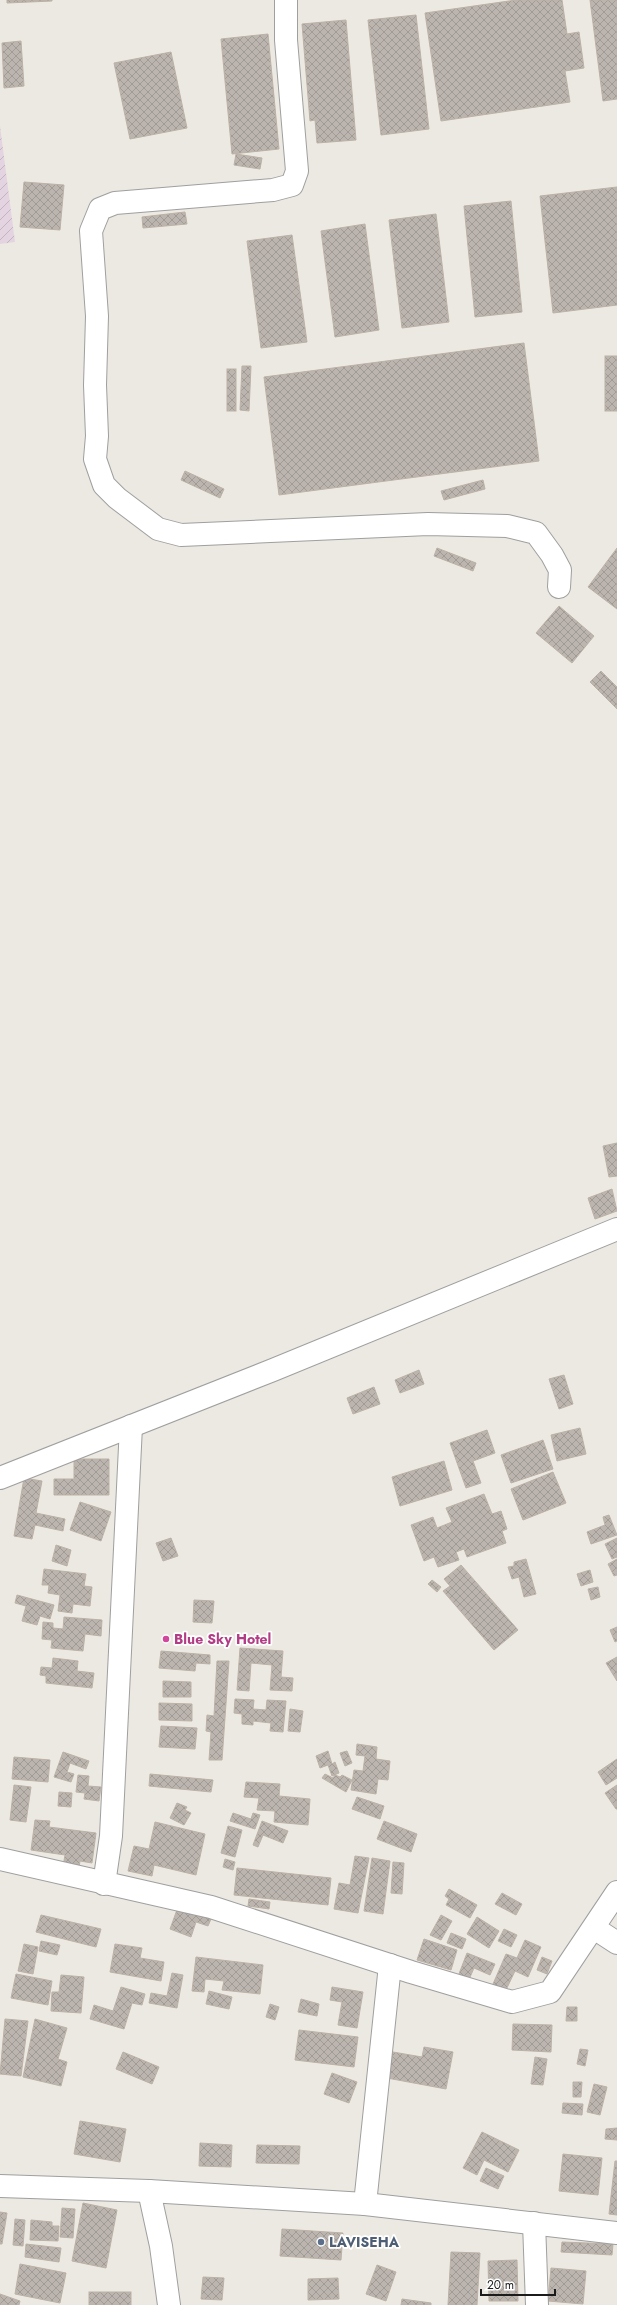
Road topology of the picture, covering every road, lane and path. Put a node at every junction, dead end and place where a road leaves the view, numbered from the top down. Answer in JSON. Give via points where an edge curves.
{"nodes":[{"id":1,"x":286,"y":0,"type":"edge"},
{"id":2,"x":559,"y":587,"type":"dead end"},
{"id":3,"x":617,"y":1229,"type":"edge"},
{"id":4,"x":131,"y":1426,"type":"junction"},
{"id":5,"x":0,"y":1478,"type":"edge"},
{"id":6,"x":0,"y":1859,"type":"edge"},
{"id":7,"x":104,"y":1884,"type":"junction"},
{"id":8,"x":617,"y":1892,"type":"edge"},
{"id":9,"x":594,"y":1928,"type":"junction"},
{"id":10,"x":617,"y":1943,"type":"edge"},
{"id":11,"x":390,"y":1965,"type":"junction"},
{"id":12,"x":0,"y":2186,"type":"edge"},
{"id":13,"x":149,"y":2191,"type":"junction"},
{"id":14,"x":364,"y":2204,"type":"junction"},
{"id":15,"x":534,"y":2223,"type":"junction"},
{"id":16,"x":617,"y":2233,"type":"edge"},
{"id":17,"x":169,"y":2305,"type":"edge"},
{"id":18,"x":537,"y":2305,"type":"edge"}],
"edges":[{"from":1,"to":2,"type":"street","via":[[286,40],[296,171],[292,185],[273,190],[116,203],[100,209],[91,231],[97,316],[95,458],[104,485],[158,529],[181,535],[428,524],[507,526],[536,533],[560,570]]},
{"from":3,"to":4,"type":"street"},
{"from":4,"to":5,"type":"street"},
{"from":4,"to":7,"type":"street","via":[[111,1836]]},
{"from":6,"to":7,"type":"street"},
{"from":7,"to":11,"type":"street","via":[[211,1907]]},
{"from":8,"to":9,"type":"street"},
{"from":9,"to":10,"type":"street"},
{"from":9,"to":11,"type":"street","via":[[550,1992],[512,2002]]},
{"from":11,"to":14,"type":"street"},
{"from":12,"to":13,"type":"street"},
{"from":13,"to":14,"type":"street"},
{"from":13,"to":17,"type":"street"},
{"from":14,"to":15,"type":"street"},
{"from":15,"to":16,"type":"street"},
{"from":15,"to":18,"type":"street"}]}
